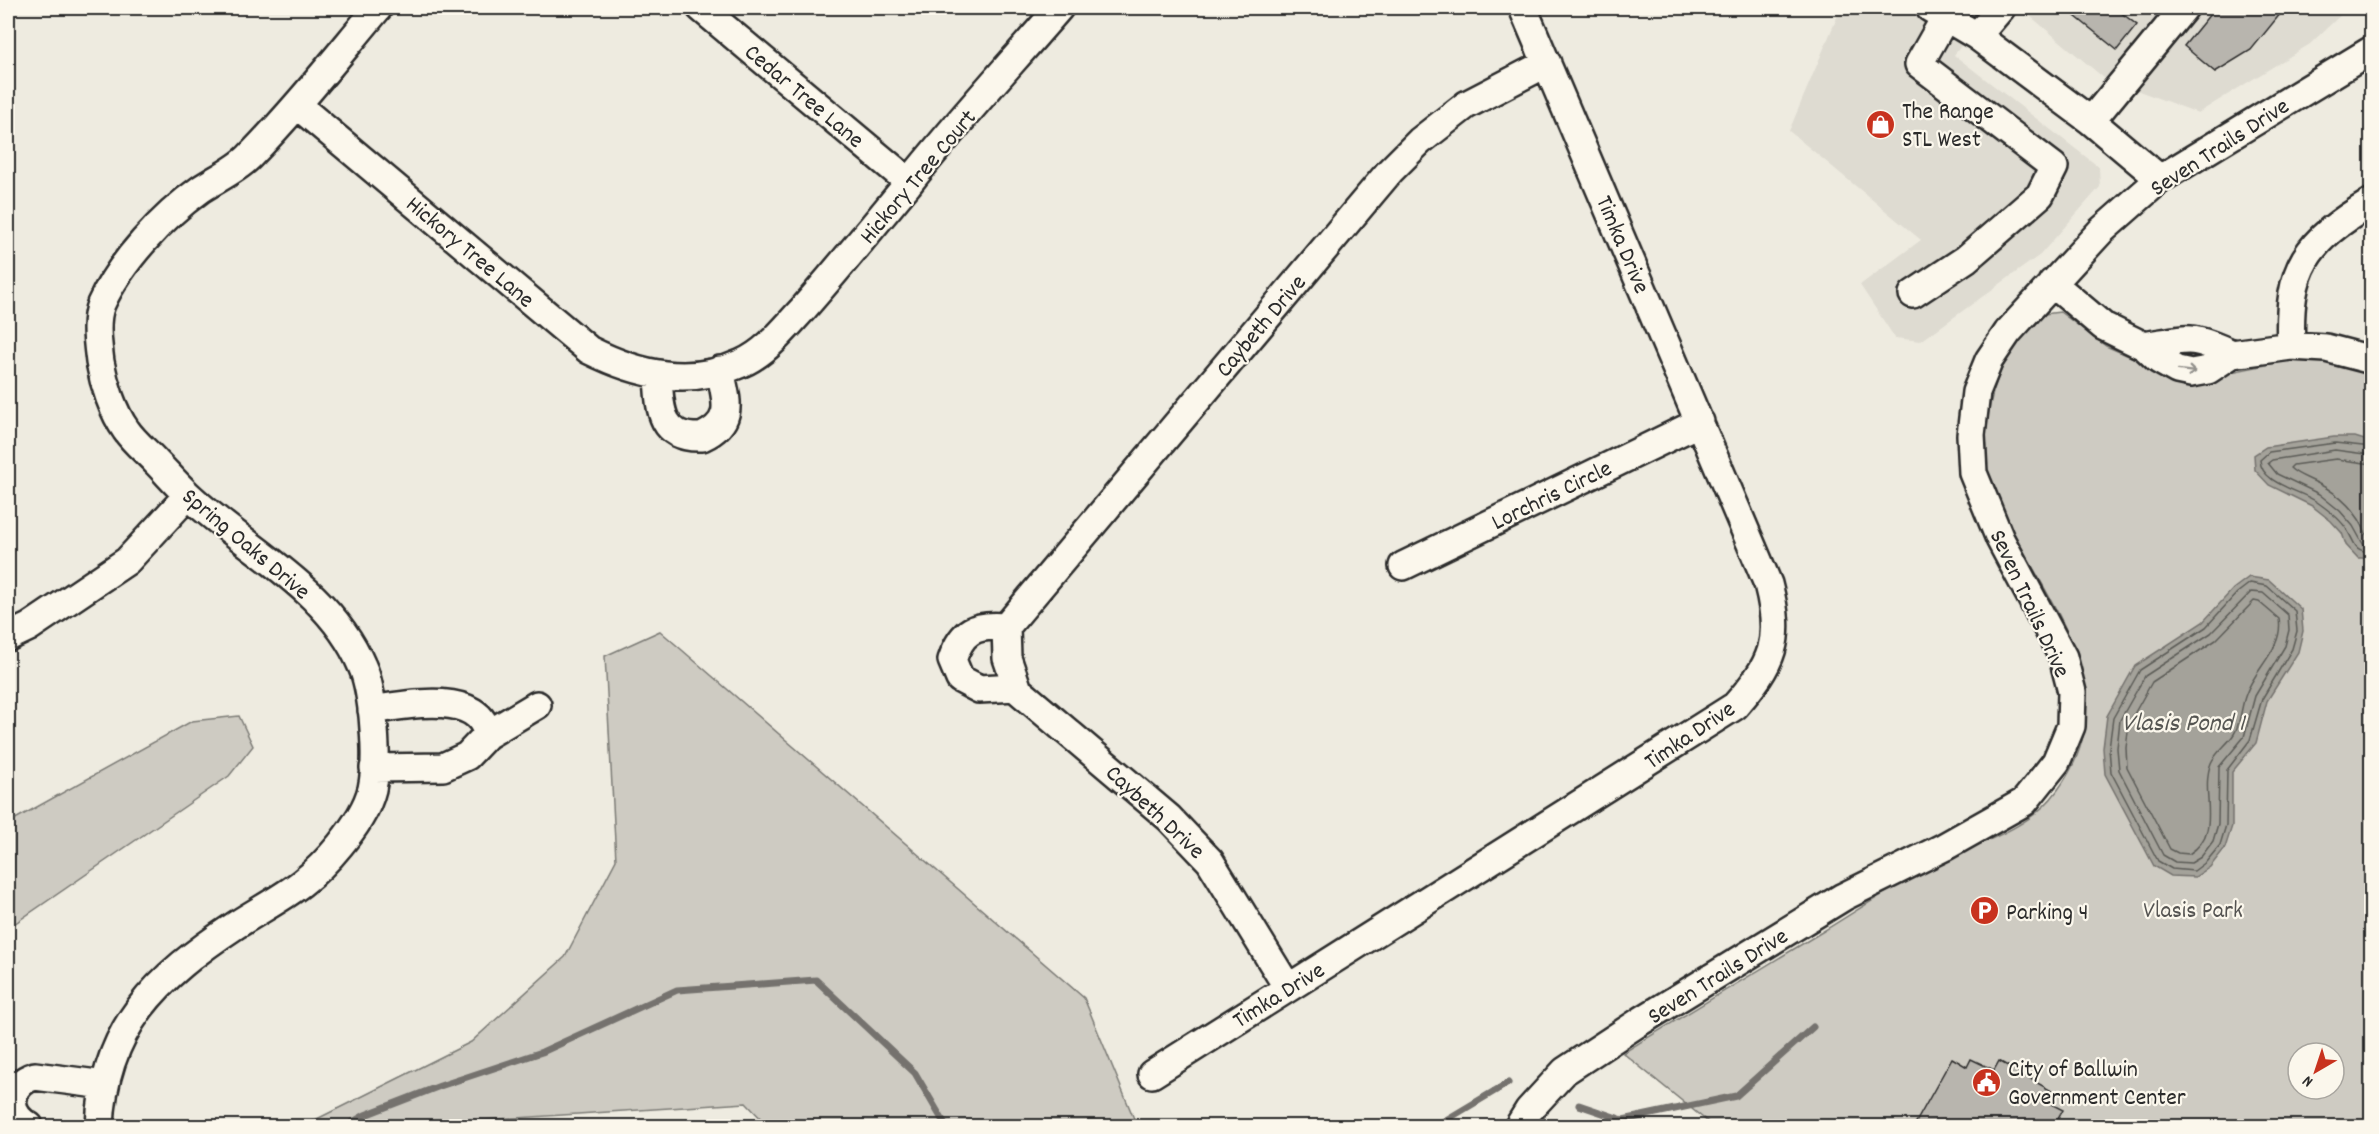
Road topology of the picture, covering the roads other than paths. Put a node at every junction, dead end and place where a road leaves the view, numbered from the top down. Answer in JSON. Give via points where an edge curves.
{"nodes":[{"id":1,"x":378,"y":8,"type":"edge"},
{"id":2,"x":701,"y":8,"type":"edge"},
{"id":3,"x":1059,"y":8,"type":"edge"},
{"id":4,"x":1523,"y":8,"type":"edge"},
{"id":5,"x":2001,"y":8,"type":"edge"},
{"id":6,"x":2184,"y":8,"type":"edge"},
{"id":7,"x":1937,"y":13,"type":"edge"},
{"id":8,"x":1977,"y":36,"type":"junction"},
{"id":9,"x":2372,"y":50,"type":"edge"},
{"id":10,"x":1546,"y":63,"type":"junction"},
{"id":11,"x":297,"y":105,"type":"junction"},
{"id":12,"x":2091,"y":121,"type":"junction"},
{"id":13,"x":2160,"y":179,"type":"junction"},
{"id":14,"x":909,"y":182,"type":"junction"},
{"id":15,"x":2372,"y":202,"type":"edge"},
{"id":16,"x":2052,"y":284,"type":"junction"},
{"id":17,"x":1913,"y":294,"type":"dead end"},
{"id":18,"x":772,"y":343,"type":"joint"},
{"id":19,"x":2291,"y":346,"type":"junction"},
{"id":20,"x":2372,"y":360,"type":"edge"},
{"id":21,"x":720,"y":370,"type":"junction"},
{"id":22,"x":658,"y":376,"type":"junction"},
{"id":23,"x":1700,"y":422,"type":"junction"},
{"id":24,"x":188,"y":495,"type":"junction"},
{"id":25,"x":1403,"y":566,"type":"dead end"},
{"id":26,"x":1006,"y":627,"type":"junction"},
{"id":27,"x":8,"y":637,"type":"edge"},
{"id":28,"x":1017,"y":687,"type":"junction"},
{"id":29,"x":537,"y":705,"type":"dead end"},
{"id":30,"x":372,"y":710,"type":"junction"},
{"id":31,"x":487,"y":735,"type":"junction"},
{"id":32,"x":375,"y":768,"type":"junction"},
{"id":33,"x":1288,"y":988,"type":"junction"},
{"id":34,"x":1152,"y":1074,"type":"dead end"},
{"id":35,"x":105,"y":1085,"type":"junction"},
{"id":36,"x":29,"y":1126,"type":"edge"},
{"id":37,"x":100,"y":1126,"type":"edge"},
{"id":38,"x":1519,"y":1126,"type":"edge"}],
"edges":[{"from":1,"to":11,"type":"street","name":"Spring Oaks Drive"},
{"from":2,"to":14,"type":"street","name":"Cedar Tree Lane"},
{"from":3,"to":14,"type":"street","name":"Hickory Tree Court"},
{"from":4,"to":10,"type":"street","name":"Timka Drive"},
{"from":5,"to":8,"type":"street"},
{"from":6,"to":12,"type":"street"},
{"from":7,"to":8,"type":"street"},
{"from":7,"to":17,"type":"street","via":[[1919,64],[2055,167],[2040,195],[1966,259]]},
{"from":8,"to":12,"type":"street"},
{"from":9,"to":13,"type":"street","name":"Seven Trails Drive"},
{"from":10,"to":23,"type":"street","name":"Timka Drive"},
{"from":10,"to":26,"type":"street","name":"Caybeth Drive","via":[[1467,105],[1420,141],[1390,171]]},
{"from":11,"to":22,"type":"street","name":"Hickory Tree Lane","via":[[589,350]]},
{"from":11,"to":24,"type":"street","name":"Spring Oaks Drive","via":[[246,161],[197,192],[138,246],[100,306],[97,340],[111,400],[125,429]]},
{"from":12,"to":13,"type":"street"},
{"from":13,"to":16,"type":"street","name":"Seven Trails Drive","via":[[2101,231]]},
{"from":14,"to":18,"type":"street","name":"Hickory Tree Court","via":[[853,254]]},
{"from":15,"to":19,"type":"street","via":[[2321,236],[2302,263],[2292,293]]},
{"from":16,"to":19,"type":"street","via":[[2103,326],[2144,346],[2177,370],[2208,370],[2232,354]]},
{"from":16,"to":38,"type":"street","name":"Seven Trails Drive","via":[[1989,360],[1976,392],[1971,435],[1972,473],[2000,539],[2063,657],[2072,692],[2071,726],[2056,762],[2024,802],[1844,897],[1565,1071]]},
{"from":18,"to":21,"type":"street","name":"Hickory Tree Lane","via":[[744,363]]},
{"from":19,"to":20,"type":"street","via":[[2326,348]]},
{"from":21,"to":22,"type":"street","name":"Hickory Tree Lane"},
{"from":21,"to":22,"type":"street","via":[[727,413],[713,432],[702,436],[679,434],[669,427],[659,406]]},
{"from":23,"to":25,"type":"street","name":"Lorchris Circle"},
{"from":23,"to":33,"type":"street","name":"Timka Drive","via":[[1768,584],[1776,615],[1766,665],[1752,687],[1735,706]]},
{"from":24,"to":27,"type":"street","via":[[127,561]]},
{"from":24,"to":30,"type":"street","name":"Spring Oaks Drive","via":[[327,612],[349,640],[364,669]]},
{"from":26,"to":28,"type":"street","via":[[1007,658]]},
{"from":26,"to":28,"type":"street","via":[[974,629],[958,640],[952,660],[960,679],[979,689]]},
{"from":28,"to":33,"type":"street","name":"Caybeth Drive","via":[[1168,818],[1210,861]]},
{"from":29,"to":31,"type":"street"},
{"from":30,"to":31,"type":"street","via":[[443,703],[478,716],[486,725]]},
{"from":30,"to":32,"type":"street","name":"Spring Oaks Drive"},
{"from":31,"to":32,"type":"street","via":[[467,756],[443,767]]},
{"from":32,"to":35,"type":"street","name":"Spring Oaks Drive","via":[[361,816],[324,864],[304,884],[174,971],[133,1014],[112,1054]]},
{"from":33,"to":34,"type":"street","name":"Timka Drive"},
{"from":35,"to":36,"type":"street","via":[[26,1078],[12,1101],[17,1118]]},
{"from":35,"to":37,"type":"street","name":"Spring Oaks Drive"}]}
